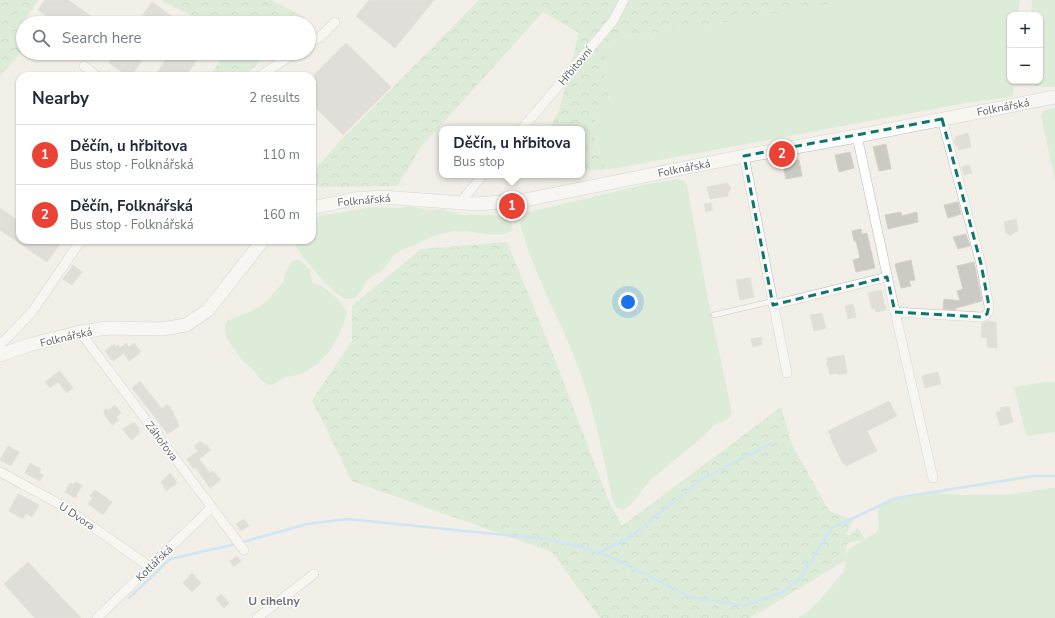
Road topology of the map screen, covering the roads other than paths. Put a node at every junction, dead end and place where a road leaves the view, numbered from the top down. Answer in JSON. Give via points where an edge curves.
{"nodes":[{"id":1,"x":624,"y":0,"type":"edge"},
{"id":2,"x":335,"y":22,"type":"dead end"},
{"id":3,"x":316,"y":39,"type":"edge"},
{"id":4,"x":284,"y":60,"type":"edge"},
{"id":5,"x":84,"y":66,"type":"dead end"},
{"id":6,"x":92,"y":72,"type":"edge"},
{"id":7,"x":266,"y":72,"type":"edge"},
{"id":8,"x":1055,"y":97,"type":"edge"},
{"id":9,"x":942,"y":119,"type":"junction"},
{"id":10,"x":525,"y":126,"type":"edge"},
{"id":11,"x":857,"y":136,"type":"junction"},
{"id":12,"x":744,"y":156,"type":"junction"},
{"id":13,"x":481,"y":178,"type":"edge"},
{"id":14,"x":460,"y":203,"type":"junction"},
{"id":15,"x":316,"y":207,"type":"edge"},
{"id":16,"x":78,"y":244,"type":"edge"},
{"id":17,"x":260,"y":244,"type":"edge"},
{"id":18,"x":887,"y":277,"type":"junction"},
{"id":19,"x":773,"y":303,"type":"junction"},
{"id":20,"x":895,"y":312,"type":"junction"},
{"id":21,"x":714,"y":315,"type":"dead end"},
{"id":22,"x":80,"y":332,"type":"junction"},
{"id":23,"x":0,"y":345,"type":"edge"},
{"id":24,"x":0,"y":355,"type":"edge"},
{"id":25,"x":787,"y":373,"type":"dead end"},
{"id":26,"x":0,"y":472,"type":"edge"},
{"id":27,"x":933,"y":478,"type":"dead end"},
{"id":28,"x":211,"y":508,"type":"junction"},
{"id":29,"x":244,"y":550,"type":"dead end"},
{"id":30,"x":150,"y":566,"type":"junction"},
{"id":31,"x":314,"y":574,"type":"dead end"},
{"id":32,"x":97,"y":618,"type":"edge"},
{"id":33,"x":257,"y":618,"type":"edge"}],
"edges":[{"from":1,"to":10,"type":"street","name":"Hřbitovní","via":[[613,21]]},
{"from":2,"to":3,"type":"street"},
{"from":4,"to":7,"type":"street"},
{"from":5,"to":6,"type":"street"},
{"from":8,"to":9,"type":"street","name":"Folknářská"},
{"from":9,"to":11,"type":"street","name":"Folknářská"},
{"from":9,"to":20,"type":"street","via":[[981,264],[989,309],[986,316],[981,317]]},
{"from":11,"to":12,"type":"street","name":"Folknářská"},
{"from":11,"to":18,"type":"street"},
{"from":12,"to":14,"type":"street","name":"Folknářská","via":[[525,200]]},
{"from":12,"to":19,"type":"street"},
{"from":13,"to":14,"type":"street"},
{"from":14,"to":15,"type":"street","name":"Folknářská","via":[[382,197],[353,199]]},
{"from":16,"to":23,"type":"street","via":[[32,312]]},
{"from":17,"to":22,"type":"street","name":"Folknářská","via":[[208,310],[186,326],[108,328]]},
{"from":18,"to":19,"type":"street"},
{"from":18,"to":20,"type":"street"},
{"from":19,"to":21,"type":"lane"},
{"from":19,"to":25,"type":"street"},
{"from":20,"to":27,"type":"street"},
{"from":22,"to":24,"type":"street","name":"Folknářská"},
{"from":22,"to":28,"type":"street","name":"Záhořova"},
{"from":26,"to":30,"type":"street","name":"U Dvora","via":[[62,506]]},
{"from":28,"to":29,"type":"street","name":"Záhořova"},
{"from":28,"to":30,"type":"street","name":"Kotlářská"},
{"from":30,"to":32,"type":"street","name":"Kotlářská"},
{"from":31,"to":33,"type":"street"}]}
